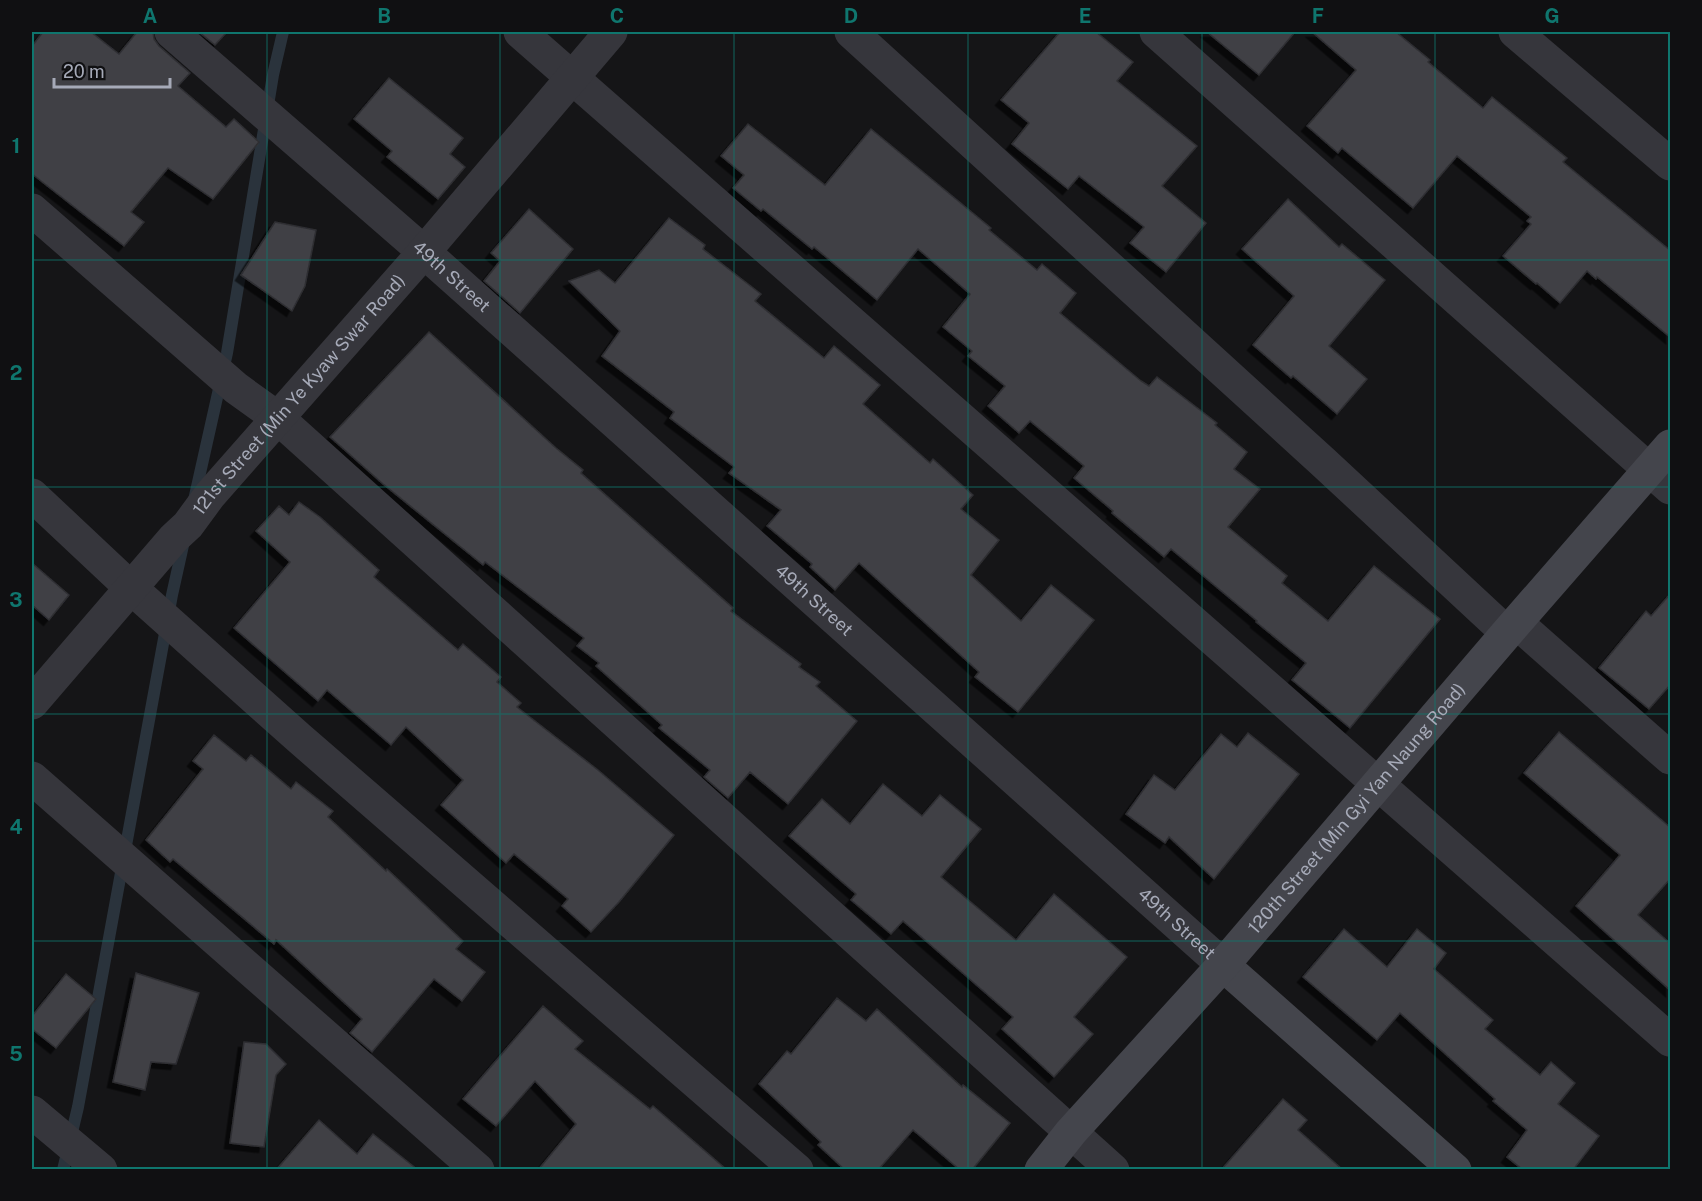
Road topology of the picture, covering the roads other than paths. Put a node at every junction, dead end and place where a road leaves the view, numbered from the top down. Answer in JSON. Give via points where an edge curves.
{"nodes":[{"id":1,"x":171,"y":32,"type":"edge"},
{"id":2,"x":520,"y":32,"type":"edge"},
{"id":3,"x":611,"y":32,"type":"edge"},
{"id":4,"x":851,"y":32,"type":"edge"},
{"id":5,"x":1156,"y":32,"type":"edge"},
{"id":6,"x":1515,"y":32,"type":"edge"},
{"id":7,"x":572,"y":78,"type":"junction"},
{"id":8,"x":1671,"y":164,"type":"edge"},
{"id":9,"x":32,"y":210,"type":"edge"},
{"id":10,"x":424,"y":252,"type":"junction"},
{"id":11,"x":279,"y":419,"type":"junction"},
{"id":12,"x":1671,"y":446,"type":"edge"},
{"id":13,"x":1660,"y":479,"type":"edge"},
{"id":14,"x":32,"y":495,"type":"edge"},
{"id":15,"x":152,"y":607,"type":"junction"},
{"id":16,"x":1512,"y":628,"type":"junction"},
{"id":17,"x":32,"y":703,"type":"edge"},
{"id":18,"x":1671,"y":758,"type":"edge"},
{"id":19,"x":32,"y":778,"type":"edge"},
{"id":20,"x":1378,"y":784,"type":"junction"},
{"id":21,"x":1223,"y":965,"type":"junction"},
{"id":22,"x":1671,"y":1040,"type":"edge"},
{"id":23,"x":39,"y":1119,"type":"edge"},
{"id":24,"x":1071,"y":1132,"type":"junction"},
{"id":25,"x":101,"y":1170,"type":"edge"},
{"id":26,"x":478,"y":1170,"type":"edge"},
{"id":27,"x":798,"y":1170,"type":"edge"},
{"id":28,"x":1041,"y":1170,"type":"edge"},
{"id":29,"x":1113,"y":1170,"type":"edge"},
{"id":30,"x":1455,"y":1170,"type":"edge"}],
"edges":[{"from":1,"to":10,"type":"street","name":"49th Street"},
{"from":2,"to":7,"type":"street"},
{"from":3,"to":7,"type":"street","name":"121st Street (Min Ye Kyaw Swar Road)"},
{"from":4,"to":16,"type":"street","via":[[1332,471]]},
{"from":5,"to":13,"type":"street"},
{"from":6,"to":8,"type":"street"},
{"from":7,"to":10,"type":"street","name":"121st Street (Min Ye Kyaw Swar Road)"},
{"from":7,"to":20,"type":"street"},
{"from":9,"to":11,"type":"street","via":[[236,388]]},
{"from":10,"to":11,"type":"street","name":"121st Street (Min Ye Kyaw Swar Road)"},
{"from":10,"to":21,"type":"street","name":"49th Street"},
{"from":11,"to":15,"type":"street","name":"121st Street (Min Ye Kyaw Swar Road)"},
{"from":11,"to":24,"type":"street"},
{"from":12,"to":13,"type":"main road","name":"120th Street (Min Gyi Yan Naung Road)"},
{"from":13,"to":16,"type":"main road","name":"120th Street (Min Gyi Yan Naung Road)"},
{"from":14,"to":15,"type":"street"},
{"from":15,"to":17,"type":"street","name":"121st Street (Min Ye Kyaw Swar Road)"},
{"from":15,"to":27,"type":"street"},
{"from":16,"to":18,"type":"street"},
{"from":16,"to":20,"type":"main road","name":"120th Street (Min Gyi Yan Naung Road)"},
{"from":19,"to":26,"type":"street"},
{"from":20,"to":21,"type":"main road","name":"120th Street (Min Gyi Yan Naung Road)"},
{"from":20,"to":22,"type":"street"},
{"from":21,"to":24,"type":"main road","name":"120th Street (Min Gyi Yan Naung Road)"},
{"from":21,"to":30,"type":"main road","name":"49th Street"},
{"from":23,"to":25,"type":"street"},
{"from":24,"to":28,"type":"main road","name":"120th Street (Min Gyi Yan Naung Road)"},
{"from":24,"to":29,"type":"street"}]}
